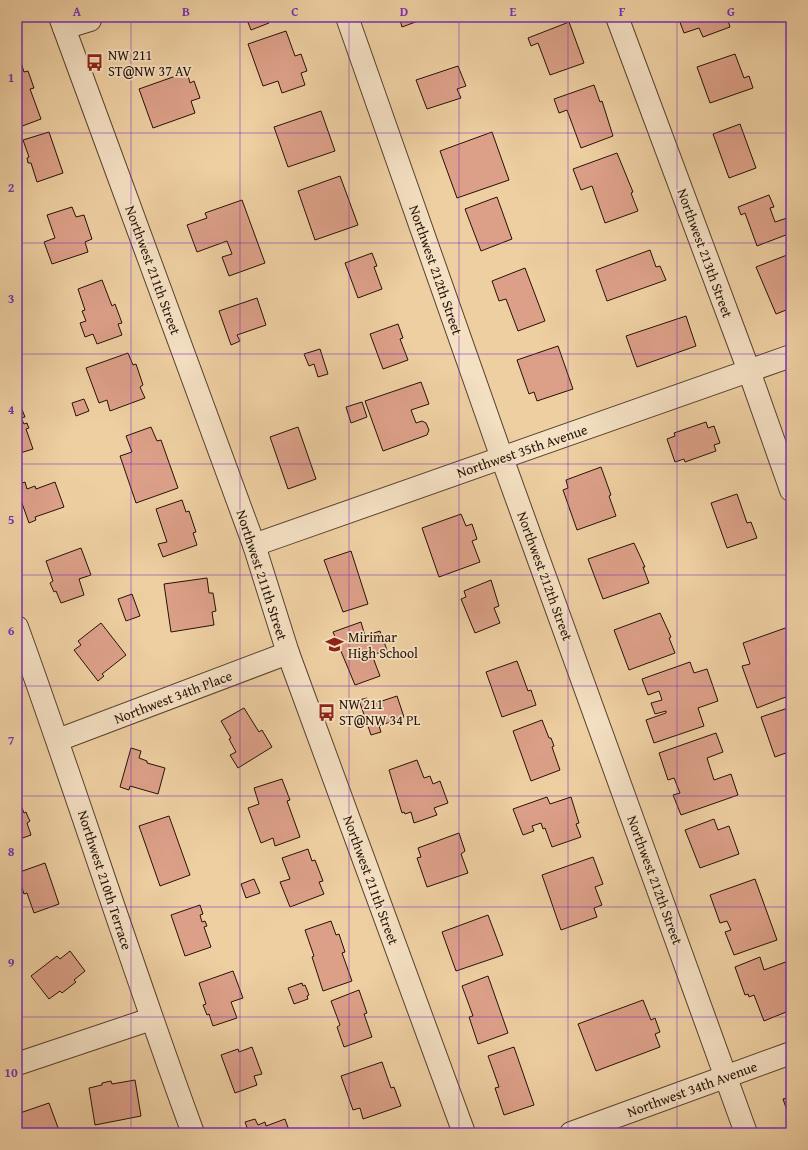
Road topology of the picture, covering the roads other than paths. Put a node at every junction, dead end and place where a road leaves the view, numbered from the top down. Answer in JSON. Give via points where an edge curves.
{"nodes":[{"id":1,"x":348,"y":17,"type":"edge"},
{"id":2,"x":617,"y":17,"type":"edge"},
{"id":3,"x":90,"y":20,"type":"dead end"},
{"id":4,"x":62,"y":23,"type":"edge"},
{"id":5,"x":790,"y":360,"type":"edge"},
{"id":6,"x":749,"y":371,"type":"junction"},
{"id":7,"x":502,"y":458,"type":"junction"},
{"id":8,"x":791,"y":490,"type":"edge"},
{"id":9,"x":254,"y":545,"type":"junction"},
{"id":10,"x":17,"y":627,"type":"edge"},
{"id":11,"x":288,"y":653,"type":"junction"},
{"id":12,"x":58,"y":740,"type":"junction"},
{"id":13,"x":151,"y":1018,"type":"junction"},
{"id":14,"x":791,"y":1053,"type":"edge"},
{"id":15,"x":17,"y":1064,"type":"edge"},
{"id":16,"x":726,"y":1077,"type":"junction"},
{"id":17,"x":193,"y":1133,"type":"edge"},
{"id":18,"x":464,"y":1133,"type":"edge"},
{"id":19,"x":571,"y":1133,"type":"edge"},
{"id":20,"x":746,"y":1133,"type":"edge"}],
"edges":[{"from":1,"to":7,"type":"street","name":"Northwest 212th Street"},
{"from":2,"to":6,"type":"street","name":"Northwest 213th Street"},
{"from":3,"to":4,"type":"street"},
{"from":4,"to":9,"type":"street","name":"Northwest 211th Street"},
{"from":5,"to":6,"type":"street","name":"Northwest 35th Avenue"},
{"from":6,"to":7,"type":"street","name":"Northwest 35th Avenue"},
{"from":6,"to":8,"type":"street","name":"Northwest 213th Street"},
{"from":7,"to":9,"type":"street","name":"Northwest 35th Avenue"},
{"from":7,"to":16,"type":"street","name":"Northwest 212th Street"},
{"from":9,"to":11,"type":"street","name":"Northwest 211th Street"},
{"from":10,"to":12,"type":"street","name":"Northwest 210th Terrace"},
{"from":11,"to":12,"type":"street","name":"Northwest 34th Place"},
{"from":11,"to":18,"type":"street","name":"Northwest 211th Street"},
{"from":12,"to":13,"type":"street","name":"Northwest 210th Terrace"},
{"from":13,"to":15,"type":"street"},
{"from":13,"to":17,"type":"street","name":"Northwest 210th Terrace"},
{"from":14,"to":16,"type":"street","name":"Northwest 34th Avenue"},
{"from":16,"to":19,"type":"street","name":"Northwest 34th Avenue"},
{"from":16,"to":20,"type":"street","name":"Northwest 212th Street"}]}
